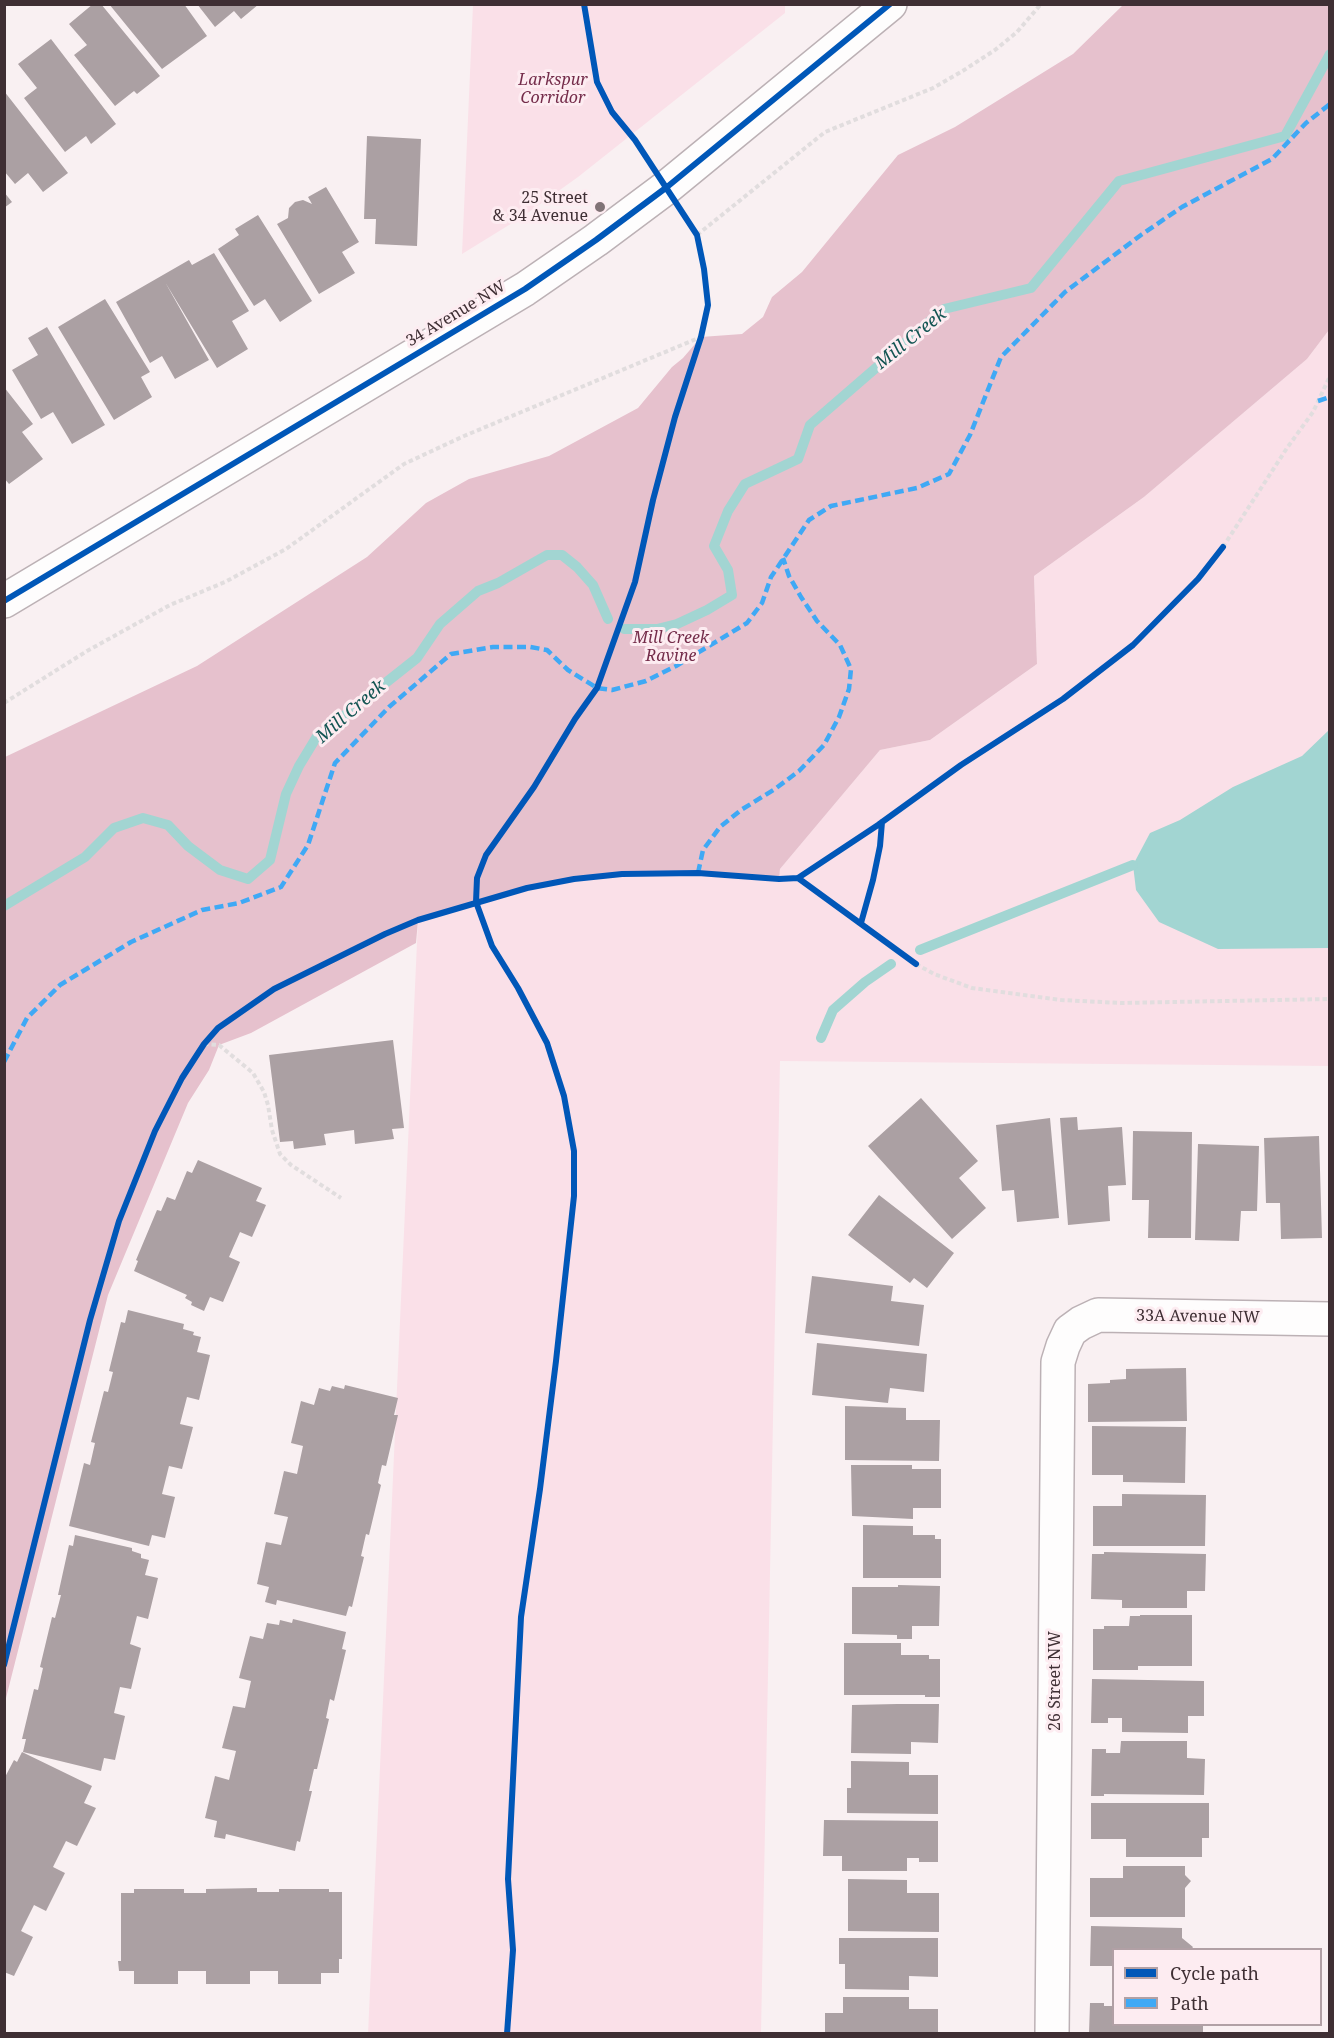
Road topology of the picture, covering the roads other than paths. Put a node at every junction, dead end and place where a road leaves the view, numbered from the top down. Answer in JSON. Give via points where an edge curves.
{"nodes":[{"id":1,"x":890,"y":4,"type":"edge"},
{"id":2,"x":4,"y":601,"type":"edge"},
{"id":3,"x":1329,"y":1319,"type":"edge"},
{"id":4,"x":1070,"y":1331,"type":"joint"},
{"id":5,"x":1052,"y":2034,"type":"edge"}],
"edges":[{"from":1,"to":2,"type":"street","name":"34 Avenue NW","via":[[667,187],[525,289]]},
{"from":3,"to":4,"type":"street","name":"33A Avenue NW","via":[[1098,1315]]},
{"from":4,"to":5,"type":"street","name":"26 Street NW","via":[[1058,1362]]}]}
